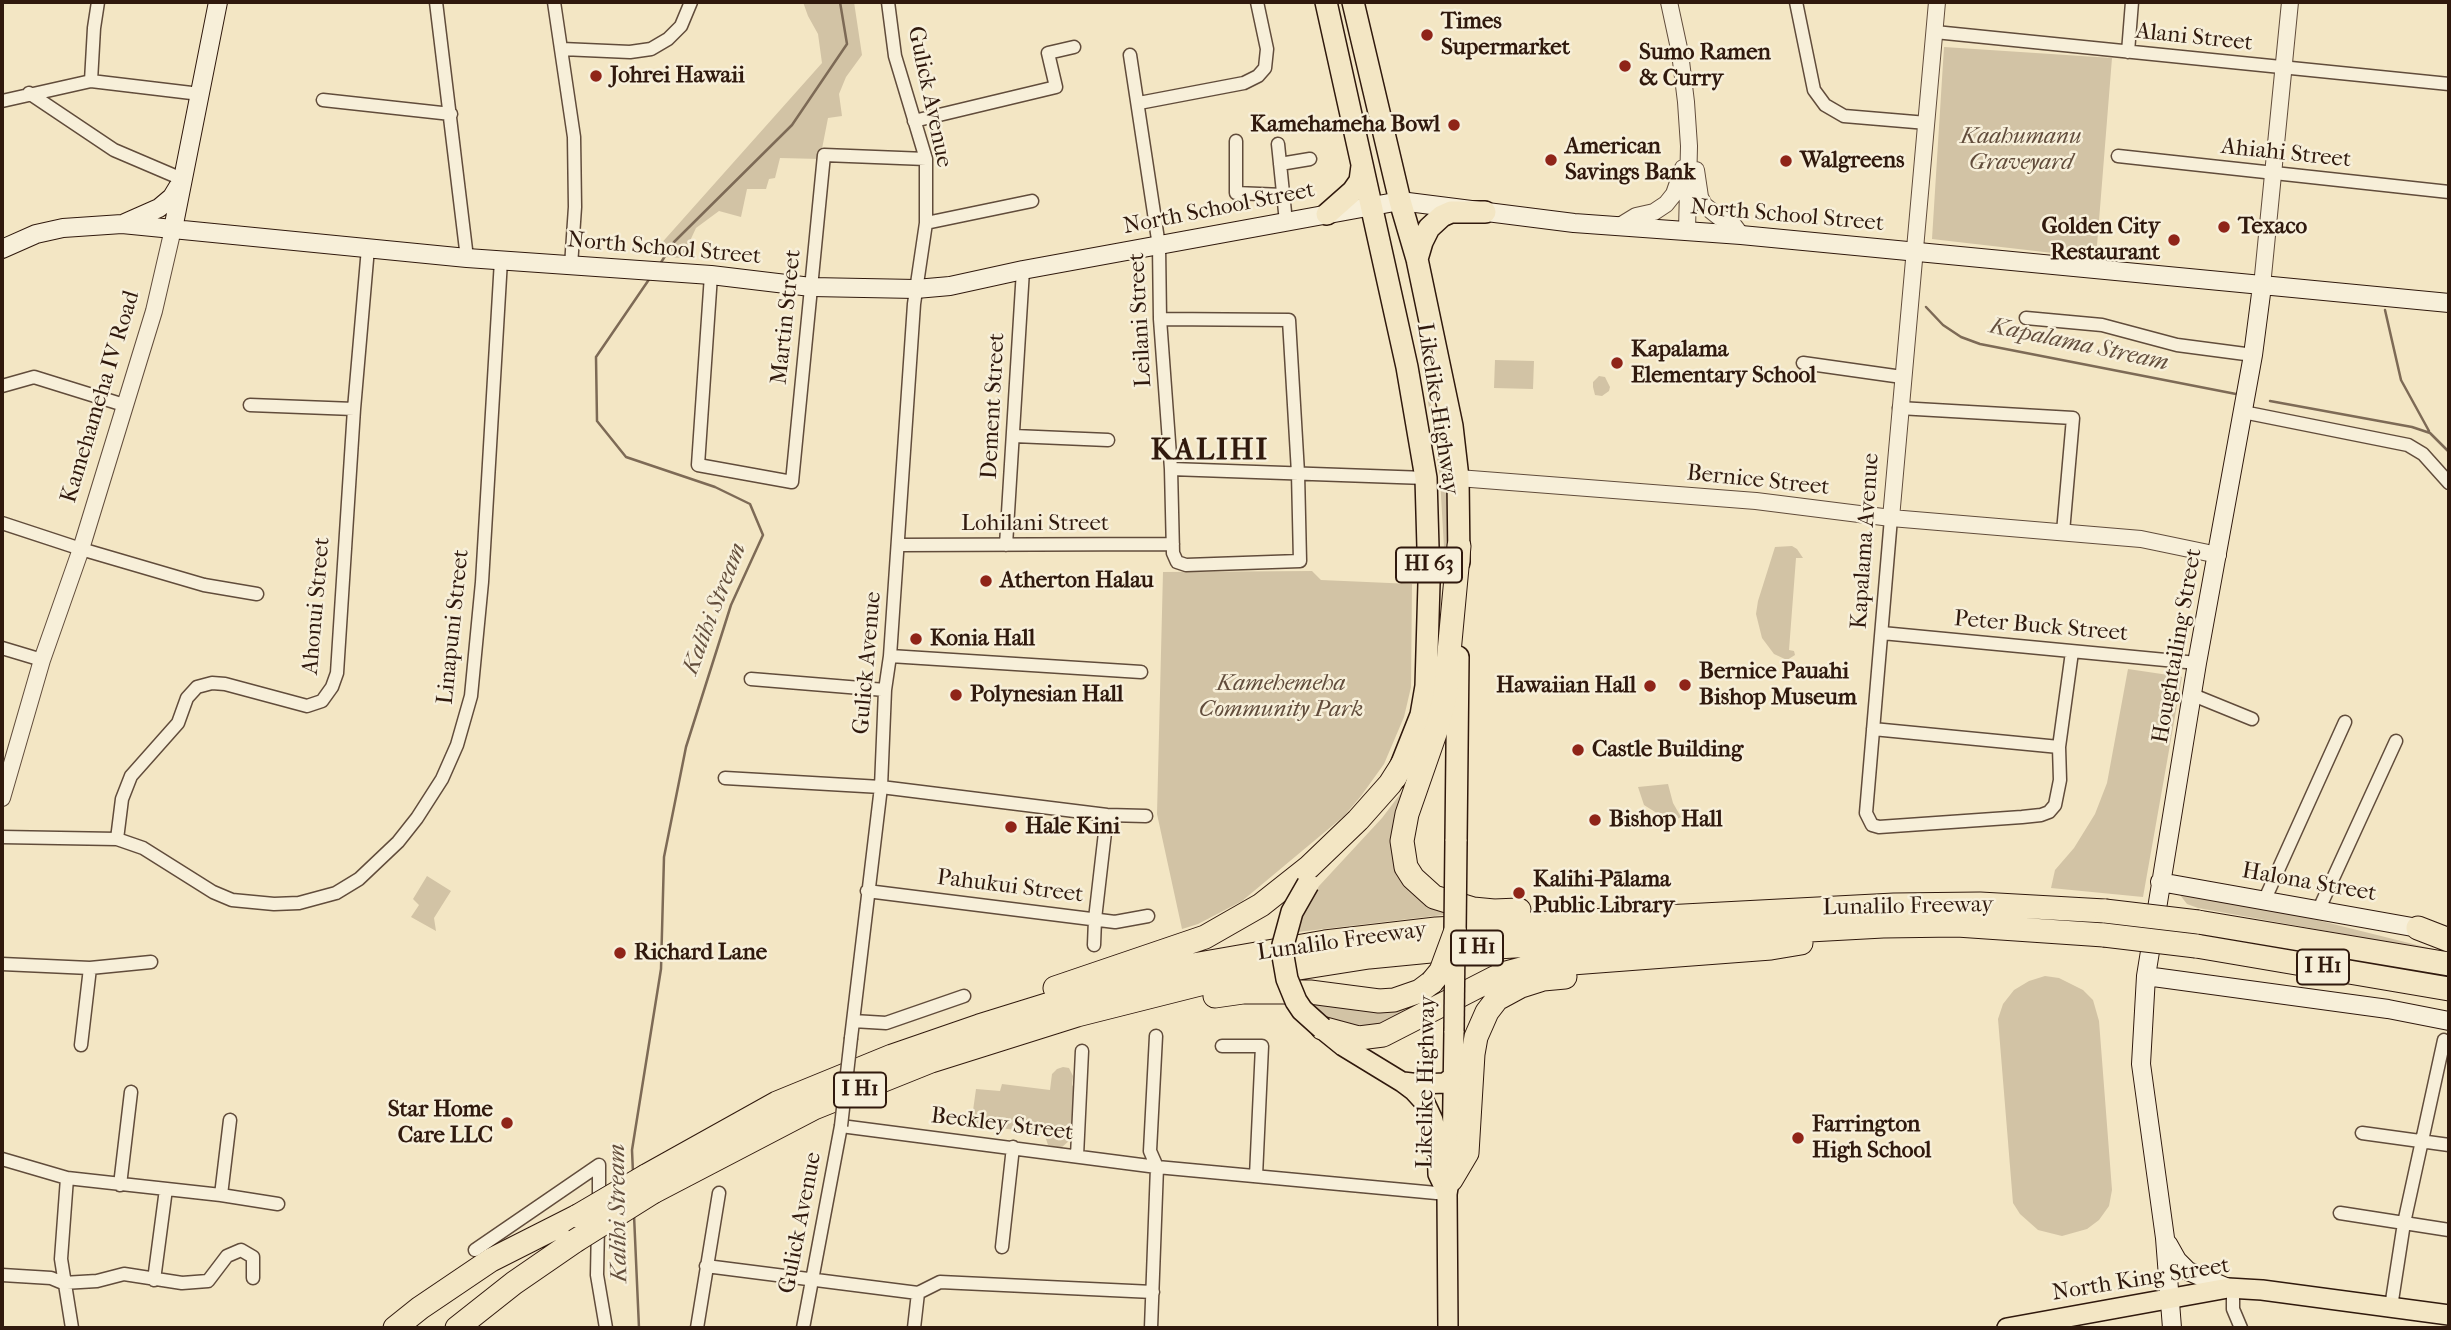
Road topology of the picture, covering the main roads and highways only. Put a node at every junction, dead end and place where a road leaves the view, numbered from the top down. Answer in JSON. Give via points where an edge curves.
{"nodes":[{"id":1,"x":218,"y":2,"type":"edge"},
{"id":2,"x":1326,"y":2,"type":"edge"},
{"id":3,"x":1353,"y":2,"type":"edge"},
{"id":4,"x":1362,"y":166,"type":"junction"},
{"id":5,"x":182,"y":179,"type":"junction"},
{"id":6,"x":1400,"y":201,"type":"junction"},
{"id":7,"x":1371,"y":204,"type":"junction"},
{"id":8,"x":1485,"y":212,"type":"junction"},
{"id":9,"x":1327,"y":214,"type":"junction"},
{"id":10,"x":122,"y":224,"type":"junction"},
{"id":11,"x":173,"y":229,"type":"junction"},
{"id":12,"x":2,"y":249,"type":"edge"},
{"id":13,"x":1418,"y":259,"type":"junction"},
{"id":14,"x":2262,"y":286,"type":"junction"},
{"id":15,"x":2449,"y":303,"type":"edge"},
{"id":16,"x":1459,"y":546,"type":"junction"},
{"id":17,"x":1404,"y":761,"type":"junction"},
{"id":18,"x":2160,"y":882,"type":"junction"},
{"id":19,"x":1641,"y":919,"type":"junction"},
{"id":20,"x":1883,"y":926,"type":"junction"},
{"id":21,"x":2418,"y":928,"type":"junction"},
{"id":22,"x":1455,"y":933,"type":"junction"},
{"id":23,"x":2449,"y":934,"type":"edge"},
{"id":24,"x":2449,"y":940,"type":"edge"},
{"id":25,"x":1713,"y":953,"type":"junction"},
{"id":26,"x":2449,"y":964,"type":"edge"},
{"id":27,"x":2146,"y":976,"type":"junction"},
{"id":28,"x":2449,"y":989,"type":"edge"},
{"id":29,"x":1077,"y":1015,"type":"junction"},
{"id":30,"x":2449,"y":1021,"type":"edge"},
{"id":31,"x":1322,"y":1028,"type":"junction"},
{"id":32,"x":892,"y":1056,"type":"junction"},
{"id":33,"x":1454,"y":1076,"type":"junction"},
{"id":34,"x":1402,"y":1082,"type":"junction"},
{"id":35,"x":650,"y":1184,"type":"junction"},
{"id":36,"x":1449,"y":1187,"type":"junction"},
{"id":37,"x":578,"y":1216,"type":"junction"},
{"id":38,"x":2165,"y":1238,"type":"junction"},
{"id":39,"x":2231,"y":1288,"type":"junction"},
{"id":40,"x":2169,"y":1298,"type":"junction"},
{"id":41,"x":2449,"y":1315,"type":"edge"},
{"id":42,"x":2054,"y":1323,"type":"edge"},
{"id":43,"x":395,"y":1328,"type":"edge"},
{"id":44,"x":418,"y":1328,"type":"edge"},
{"id":45,"x":457,"y":1328,"type":"edge"},
{"id":46,"x":1448,"y":1328,"type":"edge"},
{"id":47,"x":2007,"y":1328,"type":"edge"},
{"id":48,"x":2172,"y":1328,"type":"edge"}],
"edges":[{"from":1,"to":5,"type":"main road","name":"Kamehameha IV Road"},
{"from":2,"to":4,"type":"highway","name":"Likelike Highway","number":"HI 63"},
{"from":3,"to":6,"type":"highway","name":"Likelike Highway","number":"HI 63"},
{"from":4,"to":7,"type":"highway","name":"Likelike Highway","number":"HI 63"},
{"from":4,"to":9,"type":"highway","via":[[1353,191]]},
{"from":5,"to":10,"type":"main road","via":[[159,208]]},
{"from":5,"to":11,"type":"main road","name":"Kamehameha IV Road"},
{"from":6,"to":7,"type":"main road","name":"North School Street"},
{"from":6,"to":8,"type":"main road","name":"North School Street"},
{"from":6,"to":13,"type":"highway","name":"Likelike Highway","number":"HI 63"},
{"from":7,"to":9,"type":"main road","name":"North School Street"},
{"from":7,"to":17,"type":"highway","name":"Likelike Highway","number":"HI 63","via":[[1426,478],[1426,686]]},
{"from":8,"to":13,"type":"highway","via":[[1442,216],[1429,228]]},
{"from":8,"to":14,"type":"main road","name":"North School Street"},
{"from":9,"to":11,"type":"main road","name":"North School Street","via":[[916,289],[810,286]]},
{"from":10,"to":11,"type":"main road","name":"North School Street"},
{"from":10,"to":12,"type":"main road","name":"North School Street","via":[[63,228]]},
{"from":13,"to":16,"type":"highway","name":"Likelike Highway","number":"HI 63","via":[[1452,426]]},
{"from":14,"to":15,"type":"main road","name":"North School Street"},
{"from":14,"to":18,"type":"main road","name":"Houghtailing Street"},
{"from":16,"to":19,"type":"highway","via":[[1445,695],[1403,828],[1406,867],[1422,889],[1461,906]]},
{"from":16,"to":22,"type":"highway","name":"Likelike Highway","number":"HI 63","bridge":true},
{"from":17,"to":31,"type":"highway","name":"Likelike Highway","number":"HI 63","bridge":true,"via":[[1389,790],[1308,884],[1292,912],[1283,944],[1287,979],[1302,1010]]},
{"from":17,"to":32,"type":"highway","via":[[1375,802],[1335,843],[1284,888],[1237,920],[1205,937],[1067,983]]},
{"from":18,"to":21,"type":"main road","name":"Halona Street"},
{"from":18,"to":27,"type":"main road","name":"Houghtailing Street"},
{"from":19,"to":26,"type":"highway","name":"Lunalilo Freeway","number":"I H1","bridge":true,"via":[[1980,904],[2198,922]]},
{"from":19,"to":32,"type":"highway","name":"Lunalilo Freeway","number":"I H1","via":[[1436,929],[1193,965],[1121,982]]},
{"from":20,"to":25,"type":"highway","via":[[1771,948]]},
{"from":20,"to":28,"type":"highway","name":"Lunalilo Freeway","number":"I H1","bridge":true,"via":[[1971,926],[2104,935]]},
{"from":20,"to":29,"type":"highway","name":"Lunalilo Freeway","number":"I H1","via":[[1368,957],[1204,983]]},
{"from":21,"to":23,"type":"main road","name":"Halona Street"},
{"from":21,"to":24,"type":"highway"},
{"from":22,"to":29,"type":"highway","bridge":true,"via":[[1432,982],[1394,1000],[1310,992],[1243,992],[1139,1010]]},
{"from":22,"to":33,"type":"main road","name":"Likelike Highway","number":"HI 63","bridge":true},
{"from":25,"to":31,"type":"highway","via":[[1532,966],[1502,974],[1383,1035],[1359,1038]]},
{"from":25,"to":36,"type":"highway","via":[[1543,979],[1497,999],[1476,1037],[1466,1153]]},
{"from":27,"to":30,"type":"main road"},
{"from":27,"to":38,"type":"main road","name":"Houghtailing Street","via":[[2141,1064]]},
{"from":29,"to":35,"type":"highway","name":"Lunalilo Freeway","number":"I H1","via":[[931,1060]]},
{"from":31,"to":34,"type":"main road","name":"Likelike Highway","number":"HI 63"},
{"from":32,"to":35,"type":"highway","name":"Lunalilo Freeway","number":"I H1","via":[[776,1103]]},
{"from":33,"to":34,"type":"main road","via":[[1445,1083]]},
{"from":33,"to":36,"type":"main road","name":"Likelike Highway","number":"HI 63"},
{"from":34,"to":36,"type":"main road","name":"Likelike Highway","number":"HI 63","via":[[1425,1104],[1433,1120],[1438,1174]]},
{"from":35,"to":37,"type":"highway","name":"Lunalilo Freeway","number":"I H1","bridge":true},
{"from":35,"to":45,"type":"highway","number":"I H1","bridge":true},
{"from":36,"to":46,"type":"main road","number":"HI 63"},
{"from":37,"to":43,"type":"highway","number":"I H1","via":[[491,1260]]},
{"from":37,"to":44,"type":"highway","via":[[505,1262]]},
{"from":38,"to":39,"type":"main road","via":[[2188,1271]]},
{"from":38,"to":40,"type":"main road","name":"Houghtailing Street"},
{"from":39,"to":40,"type":"main road","name":"North King Street"},
{"from":39,"to":41,"type":"main road","name":"North King Street"},
{"from":40,"to":42,"type":"main road","name":"North King Street"},
{"from":40,"to":48,"type":"main road","name":"Houghtailing Street"},
{"from":42,"to":47,"type":"main road","name":"North King Street"}]}
